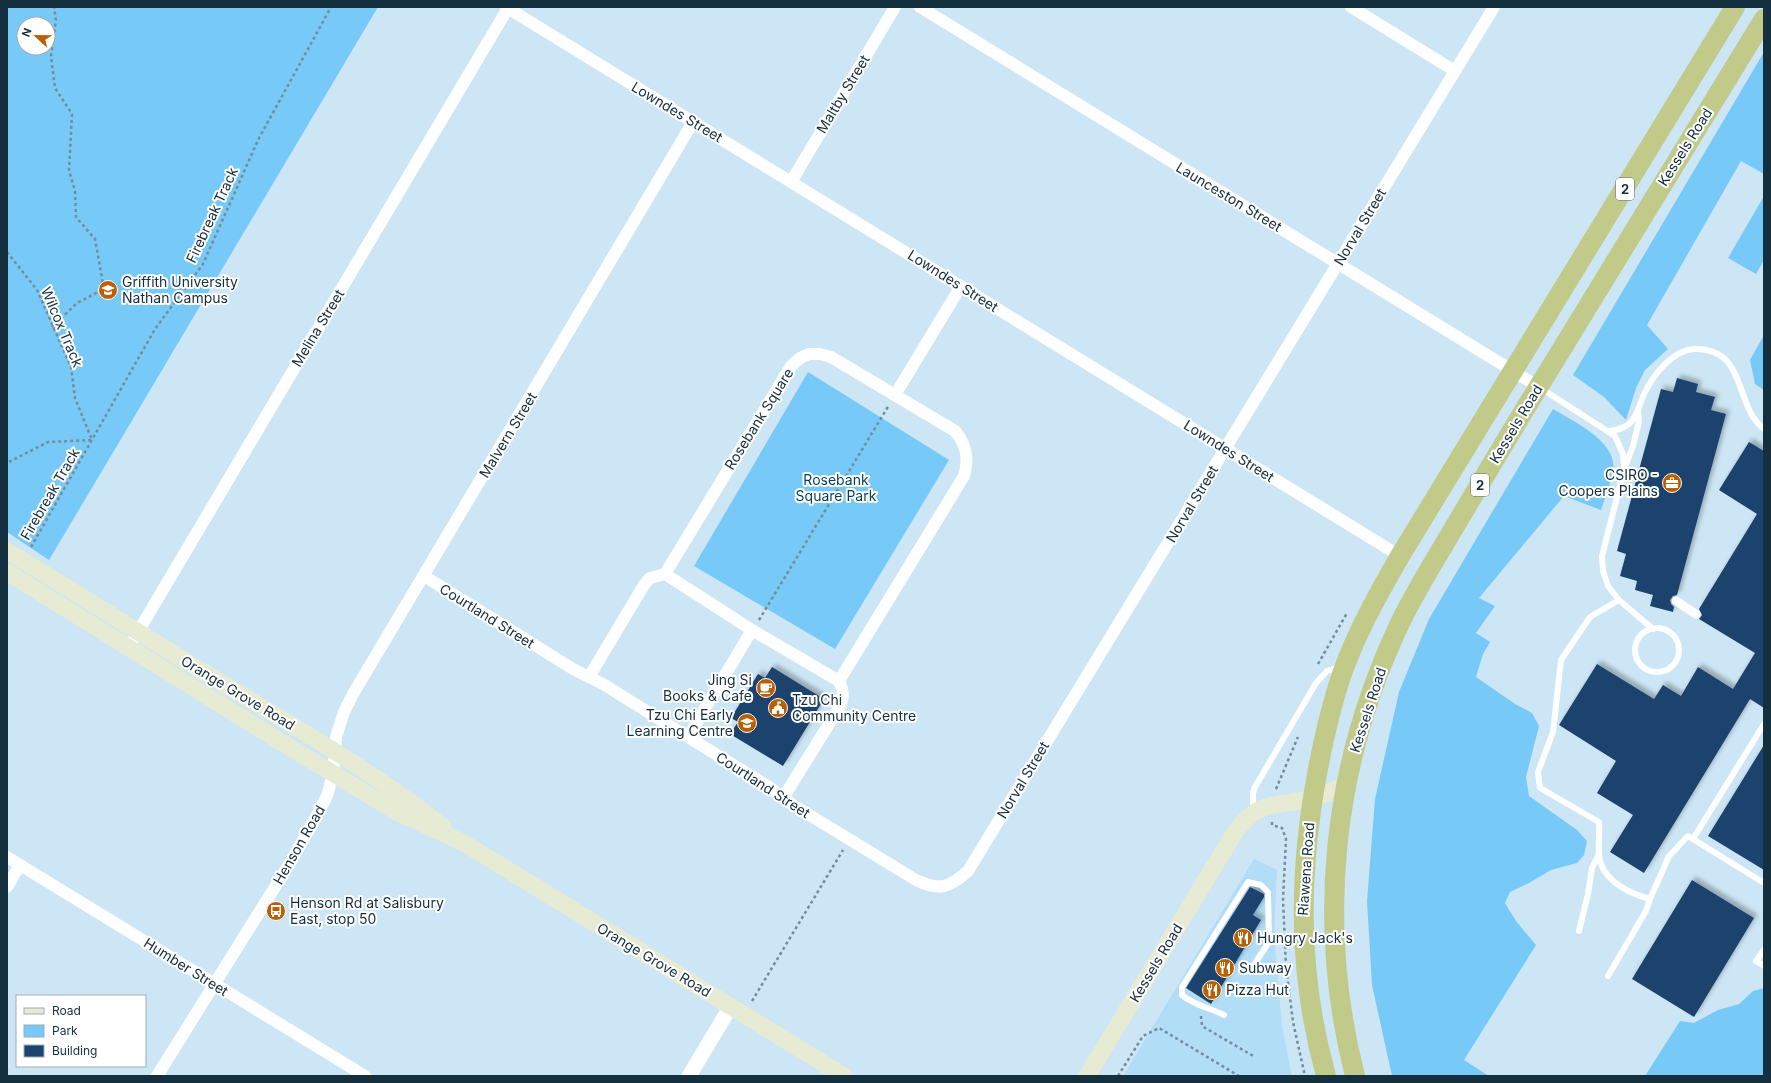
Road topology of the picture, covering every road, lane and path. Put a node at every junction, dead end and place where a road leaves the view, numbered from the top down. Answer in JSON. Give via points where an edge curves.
{"nodes":[{"id":1,"x":54,"y":7,"type":"edge"},
{"id":2,"x":331,"y":7,"type":"edge"},
{"id":3,"x":895,"y":7,"type":"edge"},
{"id":4,"x":920,"y":7,"type":"edge"},
{"id":5,"x":1351,"y":7,"type":"edge"},
{"id":6,"x":1494,"y":7,"type":"edge"},
{"id":7,"x":1735,"y":7,"type":"edge"},
{"id":8,"x":507,"y":8,"type":"edge"},
{"id":9,"x":1764,"y":19,"type":"edge"},
{"id":10,"x":1455,"y":71,"type":"junction"},
{"id":11,"x":693,"y":122,"type":"junction"},
{"id":12,"x":791,"y":182,"type":"junction"},
{"id":13,"x":7,"y":252,"type":"edge"},
{"id":14,"x":1338,"y":263,"type":"junction"},
{"id":15,"x":961,"y":286,"type":"junction"},
{"id":16,"x":52,"y":327,"type":"junction"},
{"id":17,"x":1514,"y":371,"type":"junction"},
{"id":18,"x":1538,"y":387,"type":"junction"},
{"id":19,"x":895,"y":395,"type":"junction"},
{"id":20,"x":1638,"y":410,"type":"junction"},
{"id":21,"x":1764,"y":430,"type":"edge"},
{"id":22,"x":1609,"y":431,"type":"junction"},
{"id":23,"x":92,"y":440,"type":"junction"},
{"id":24,"x":1225,"y":449,"type":"junction"},
{"id":25,"x":7,"y":463,"type":"edge"},
{"id":26,"x":1624,"y":470,"type":"junction"},
{"id":27,"x":7,"y":551,"type":"edge"},
{"id":28,"x":29,"y":551,"type":"dead end"},
{"id":29,"x":1400,"y":556,"type":"junction"},
{"id":30,"x":7,"y":572,"type":"edge"},
{"id":31,"x":665,"y":574,"type":"junction"},
{"id":32,"x":424,"y":576,"type":"junction"},
{"id":33,"x":1619,"y":600,"type":"junction"},
{"id":34,"x":1676,"y":601,"type":"dead end"},
{"id":35,"x":1351,"y":607,"type":"dead end"},
{"id":36,"x":1696,"y":614,"type":"dead end"},
{"id":37,"x":1653,"y":629,"type":"junction"},
{"id":38,"x":752,"y":630,"type":"junction"},
{"id":39,"x":133,"y":640,"type":"junction"},
{"id":40,"x":1346,"y":665,"type":"junction"},
{"id":41,"x":1316,"y":667,"type":"dead end"},
{"id":42,"x":589,"y":677,"type":"junction"},
{"id":43,"x":838,"y":681,"type":"junction"},
{"id":44,"x":1764,"y":724,"type":"edge"},
{"id":45,"x":1300,"y":733,"type":"dead end"},
{"id":46,"x":688,"y":737,"type":"junction"},
{"id":47,"x":335,"y":752,"type":"junction"},
{"id":48,"x":333,"y":774,"type":"junction"},
{"id":49,"x":1345,"y":786,"type":"junction"},
{"id":50,"x":1276,"y":792,"type":"dead end"},
{"id":51,"x":783,"y":798,"type":"junction"},
{"id":52,"x":1313,"y":798,"type":"junction"},
{"id":53,"x":1253,"y":812,"type":"junction"},
{"id":54,"x":850,"y":839,"type":"junction"},
{"id":55,"x":1693,"y":839,"type":"junction"},
{"id":56,"x":464,"y":844,"type":"junction"},
{"id":57,"x":1599,"y":854,"type":"junction"},
{"id":58,"x":7,"y":857,"type":"edge"},
{"id":59,"x":20,"y":865,"type":"junction"},
{"id":60,"x":1764,"y":883,"type":"edge"},
{"id":61,"x":7,"y":887,"type":"edge"},
{"id":62,"x":942,"y":887,"type":"joint"},
{"id":63,"x":1650,"y":899,"type":"junction"},
{"id":64,"x":1579,"y":932,"type":"dead end"},
{"id":65,"x":1764,"y":950,"type":"edge"},
{"id":66,"x":1764,"y":966,"type":"edge"},
{"id":67,"x":1250,"y":971,"type":"dead end"},
{"id":68,"x":1608,"y":976,"type":"dead end"},
{"id":69,"x":214,"y":984,"type":"junction"},
{"id":70,"x":1207,"y":1007,"type":"junction"},
{"id":71,"x":737,"y":1010,"type":"junction"},
{"id":72,"x":1224,"y":1015,"type":"dead end"},
{"id":73,"x":1255,"y":1057,"type":"dead end"},
{"id":74,"x":157,"y":1076,"type":"edge"},
{"id":75,"x":365,"y":1076,"type":"edge"},
{"id":76,"x":689,"y":1076,"type":"edge"},
{"id":77,"x":844,"y":1076,"type":"edge"},
{"id":78,"x":1087,"y":1076,"type":"edge"},
{"id":79,"x":1118,"y":1076,"type":"edge"},
{"id":80,"x":1239,"y":1076,"type":"edge"},
{"id":81,"x":1326,"y":1076,"type":"edge"},
{"id":82,"x":1355,"y":1076,"type":"edge"}],
"edges":[{"from":1,"to":16,"type":"path","via":[[56,20],[51,56],[55,88],[72,114],[69,170],[75,191],[76,217],[95,239],[104,289],[77,303]]},
{"from":2,"to":23,"type":"path","name":"Firebreak Track","via":[[258,140],[203,264],[155,329]]},
{"from":3,"to":12,"type":"street","name":"Maltby Street"},
{"from":4,"to":14,"type":"street","name":"Launceston Street"},
{"from":5,"to":10,"type":"street"},
{"from":6,"to":10,"type":"street","name":"Norval Street"},
{"from":7,"to":17,"type":"highway","name":"Kessels Road","number":"2"},
{"from":8,"to":11,"type":"street","name":"Lowndes Street"},
{"from":8,"to":39,"type":"street","name":"Melina Street"},
{"from":9,"to":18,"type":"highway","name":"Kessels Road","number":"2"},
{"from":10,"to":14,"type":"street","name":"Norval Street"},
{"from":11,"to":12,"type":"street","name":"Lowndes Street"},
{"from":11,"to":32,"type":"street","name":"Malvern Street"},
{"from":12,"to":15,"type":"street","name":"Lowndes Street"},
{"from":13,"to":16,"type":"path","name":"Wilcox Track","via":[[37,290]]},
{"from":14,"to":17,"type":"street","name":"Launceston Street"},
{"from":14,"to":24,"type":"street","name":"Norval Street"},
{"from":15,"to":19,"type":"street"},
{"from":15,"to":24,"type":"street","name":"Lowndes Street"},
{"from":16,"to":23,"type":"path","name":"Wilcox Track","via":[[71,367],[75,398]]},
{"from":17,"to":18,"type":"street","name":"Launceston Street"},
{"from":17,"to":29,"type":"highway","name":"Kessels Road","number":"2"},
{"from":18,"to":22,"type":"lane"},
{"from":18,"to":49,"type":"highway","name":"Kessels Road","number":"2","via":[[1400,624],[1366,707]]},
{"from":19,"to":31,"type":"street","name":"Rosebank Square","via":[[831,357],[810,354],[800,358],[791,366]]},
{"from":19,"to":38,"type":"path"},
{"from":19,"to":43,"type":"street","name":"Rosebank Square","via":[[954,431],[962,440],[967,453],[967,466],[964,476]]},
{"from":20,"to":21,"type":"lane","via":[[1652,381],[1669,360],[1689,350],[1704,349],[1718,354],[1736,372],[1745,402]]},
{"from":20,"to":22,"type":"lane","via":[[1629,424]]},
{"from":20,"to":26,"type":"lane","via":[[1639,422]]},
{"from":22,"to":26,"type":"lane","via":[[1615,436],[1623,454]]},
{"from":23,"to":25,"type":"path","via":[[48,442]]},
{"from":23,"to":28,"type":"path","name":"Firebreak Track"},
{"from":24,"to":29,"type":"street","name":"Lowndes Street"},
{"from":24,"to":62,"type":"street","name":"Norval Street","via":[[968,871],[956,882]]},
{"from":26,"to":33,"type":"lane","via":[[1602,556],[1603,572],[1608,586]]},
{"from":27,"to":39,"type":"main road","name":"Orange Grove Road"},
{"from":29,"to":40,"type":"highway","name":"Kessels Road","number":"2","via":[[1357,636]]},
{"from":30,"to":39,"type":"main road","name":"Orange Grove Road"},
{"from":31,"to":38,"type":"street"},
{"from":31,"to":42,"type":"street","via":[[650,578],[644,585]]},
{"from":32,"to":42,"type":"street","name":"Courtland Street"},
{"from":32,"to":47,"type":"street","name":"Malvern Street","via":[[353,694],[338,730]]},
{"from":33,"to":37,"type":"lane"},
{"from":33,"to":57,"type":"lane","via":[[1590,617],[1561,660],[1553,732],[1538,772],[1540,788],[1599,822]]},
{"from":34,"to":36,"type":"street"},
{"from":35,"to":41,"type":"path"},
{"from":37,"to":37,"type":"lane","via":[[1667,631],[1673,636],[1679,650],[1674,664],[1661,672],[1648,670],[1642,666],[1636,654],[1637,641],[1641,635]]},
{"from":38,"to":43,"type":"street"},
{"from":38,"to":46,"type":"street"},
{"from":39,"to":47,"type":"main road","name":"Orange Grove Road"},
{"from":39,"to":48,"type":"main road","name":"Orange Grove Road"},
{"from":40,"to":52,"type":"highway","name":"Riawena Road","number":"2","via":[[1323,741]]},
{"from":40,"to":53,"type":"lane","via":[[1327,671],[1316,683],[1255,787]]},
{"from":42,"to":46,"type":"street","name":"Courtland Street"},
{"from":43,"to":51,"type":"street","via":[[843,699],[840,708]]},
{"from":44,"to":55,"type":"lane"},
{"from":45,"to":50,"type":"path"},
{"from":46,"to":51,"type":"street","name":"Courtland Street"},
{"from":47,"to":48,"type":"street","name":"Henson Road"},
{"from":47,"to":56,"type":"main road","name":"Orange Grove Road","via":[[407,798]]},
{"from":48,"to":56,"type":"main road","name":"Orange Grove Road","via":[[397,812]]},
{"from":48,"to":69,"type":"street","name":"Henson Road","via":[[327,796],[307,834]]},
{"from":49,"to":52,"type":"main road","name":"Kessels Road"},
{"from":49,"to":82,"type":"highway","name":"Riawena Road","number":"2","via":[[1335,865],[1335,944],[1342,1020]]},
{"from":51,"to":54,"type":"street","name":"Courtland Street"},
{"from":52,"to":53,"type":"main road","name":"Kessels Road","via":[[1274,804]]},
{"from":52,"to":81,"type":"highway","name":"Riawena Road","number":"2","via":[[1305,859],[1303,924],[1309,996]]},
{"from":53,"to":78,"type":"main road","name":"Kessels Road","via":[[1235,832]]},
{"from":54,"to":62,"type":"street","name":"Courtland Street","via":[[916,880],[928,886]]},
{"from":54,"to":71,"type":"path"},
{"from":55,"to":60,"type":"lane"},
{"from":55,"to":63,"type":"lane","via":[[1688,836],[1669,856]]},
{"from":56,"to":71,"type":"main road","name":"Orange Grove Road"},
{"from":57,"to":63,"type":"lane","via":[[1603,868],[1613,880],[1626,891]]},
{"from":57,"to":64,"type":"lane","via":[[1592,868]]},
{"from":58,"to":59,"type":"street","name":"Humber Street"},
{"from":59,"to":61,"type":"street"},
{"from":59,"to":69,"type":"street","name":"Humber Street"},
{"from":63,"to":68,"type":"lane","via":[[1646,911]]},
{"from":65,"to":66,"type":"lane","via":[[1756,961]]},
{"from":67,"to":70,"type":"lane","via":[[1269,942],[1268,892],[1261,885],[1248,882],[1182,987],[1182,995],[1190,1003]]},
{"from":69,"to":74,"type":"street","name":"Henson Road"},
{"from":69,"to":75,"type":"street","name":"Humber Street"},
{"from":70,"to":72,"type":"lane"},
{"from":70,"to":73,"type":"path","via":[[1201,1017],[1202,1026]]},
{"from":71,"to":76,"type":"street"},
{"from":71,"to":77,"type":"main road","name":"Orange Grove Road"},
{"from":79,"to":80,"type":"path","via":[[1143,1036],[1159,1028]]}]}
